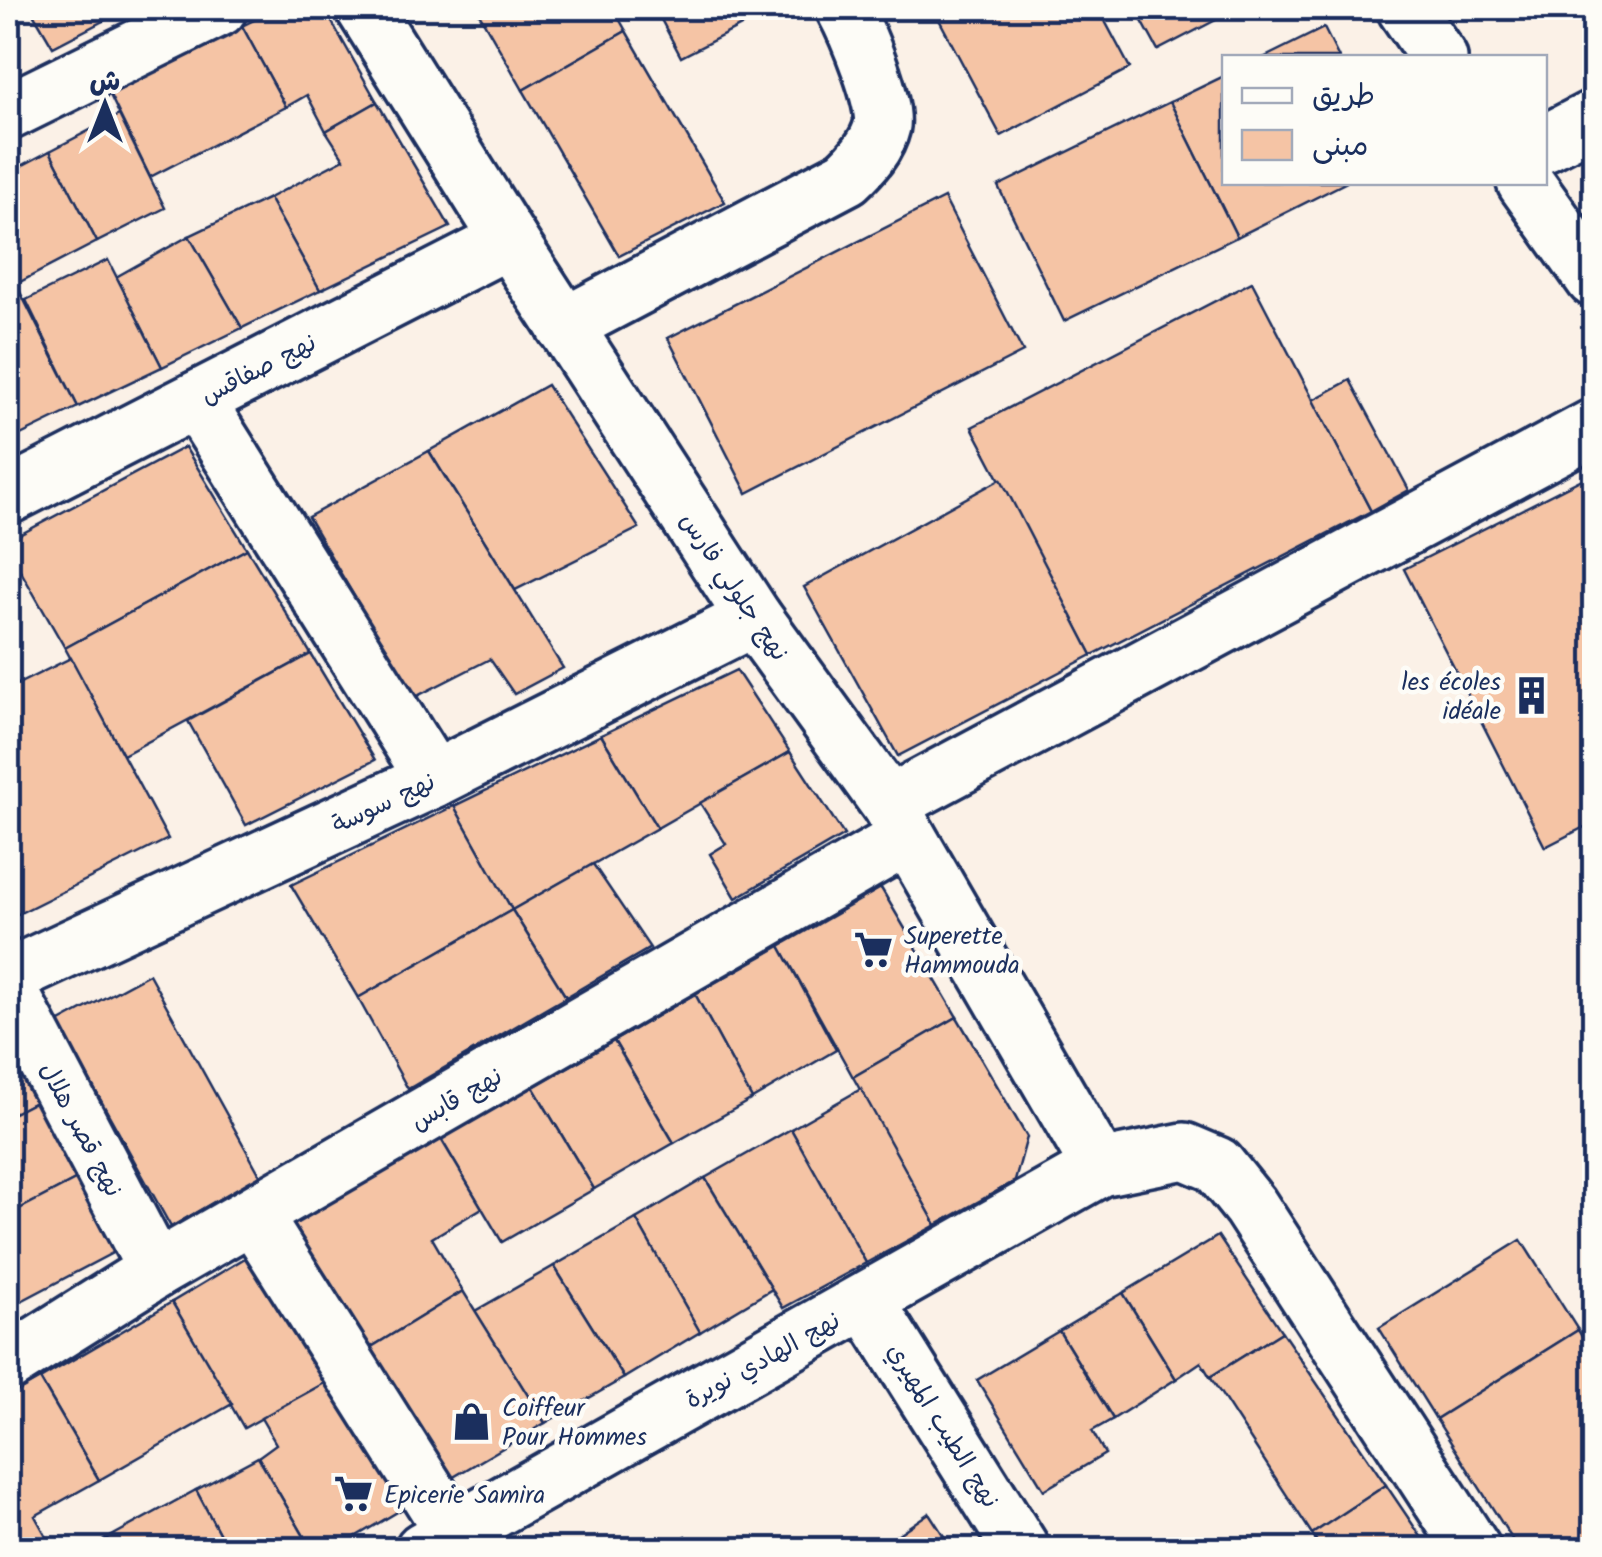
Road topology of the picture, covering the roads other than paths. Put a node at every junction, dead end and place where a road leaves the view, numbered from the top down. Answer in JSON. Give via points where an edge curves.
{"nodes":[{"id":1,"x":219,"y":8,"type":"edge"},
{"id":2,"x":364,"y":8,"type":"edge"},
{"id":3,"x":844,"y":8,"type":"edge"},
{"id":4,"x":1405,"y":8,"type":"edge"},
{"id":5,"x":1437,"y":55,"type":"edge"},
{"id":6,"x":8,"y":112,"type":"edge"},
{"id":7,"x":1594,"y":118,"type":"edge"},
{"id":8,"x":1547,"y":142,"type":"edge"},
{"id":9,"x":1527,"y":185,"type":"edge"},
{"id":10,"x":509,"y":240,"type":"junction"},
{"id":11,"x":1594,"y":279,"type":"edge"},
{"id":12,"x":564,"y":326,"type":"junction"},
{"id":13,"x":196,"y":400,"type":"junction"},
{"id":14,"x":1594,"y":427,"type":"edge"},
{"id":15,"x":8,"y":496,"type":"edge"},
{"id":16,"x":754,"y":618,"type":"junction"},
{"id":17,"x":434,"y":779,"type":"junction"},
{"id":18,"x":898,"y":820,"type":"junction"},
{"id":19,"x":8,"y":977,"type":"edge"},
{"id":20,"x":8,"y":988,"type":"edge"},
{"id":21,"x":1100,"y":1168,"type":"junction"},
{"id":22,"x":253,"y":1215,"type":"junction"},
{"id":23,"x":156,"y":1270,"type":"junction"},
{"id":24,"x":866,"y":1301,"type":"junction"},
{"id":25,"x":8,"y":1363,"type":"edge"},
{"id":26,"x":438,"y":1541,"type":"edge"},
{"id":27,"x":1022,"y":1550,"type":"edge"},
{"id":28,"x":1473,"y":1550,"type":"edge"}],
"edges":[{"from":1,"to":6,"type":"street"},
{"from":2,"to":10,"type":"street","name":"نهج جلولي فارس"},
{"from":3,"to":12,"type":"street","via":[[870,66],[883,124],[868,156],[847,177]]},
{"from":4,"to":5,"type":"street"},
{"from":7,"to":8,"type":"street"},
{"from":9,"to":11,"type":"street"},
{"from":10,"to":12,"type":"street","name":"نهج جلولي فارس"},
{"from":10,"to":13,"type":"street","name":"نهج صفاقس"},
{"from":12,"to":16,"type":"street","name":"نهج جلولي فارس"},
{"from":13,"to":15,"type":"street","name":"نهج صفاقس"},
{"from":13,"to":17,"type":"street"},
{"from":14,"to":18,"type":"street","name":"نهج قابس"},
{"from":16,"to":17,"type":"street","name":"نهج سوسة"},
{"from":16,"to":18,"type":"street","name":"نهج جلولي فارس"},
{"from":17,"to":19,"type":"street","name":"نهج سوسة"},
{"from":18,"to":21,"type":"street","name":"نهج جلولي فارس"},
{"from":18,"to":22,"type":"street","name":"نهج قابس"},
{"from":20,"to":23,"type":"street","name":"نهج قصر هلال"},
{"from":21,"to":24,"type":"street","name":"نهج الهادي نويرة"},
{"from":21,"to":28,"type":"street","name":"نهج الهادي نويرة","via":[[1184,1152],[1216,1165],[1250,1206]]},
{"from":22,"to":23,"type":"street","name":"نهج قابس"},
{"from":22,"to":26,"type":"street"},
{"from":23,"to":25,"type":"street","name":"نهج قابس"},
{"from":24,"to":26,"type":"street","name":"نهج الهادي نويرة"},
{"from":24,"to":27,"type":"street","name":"نهج الطيب المهيري"}]}
